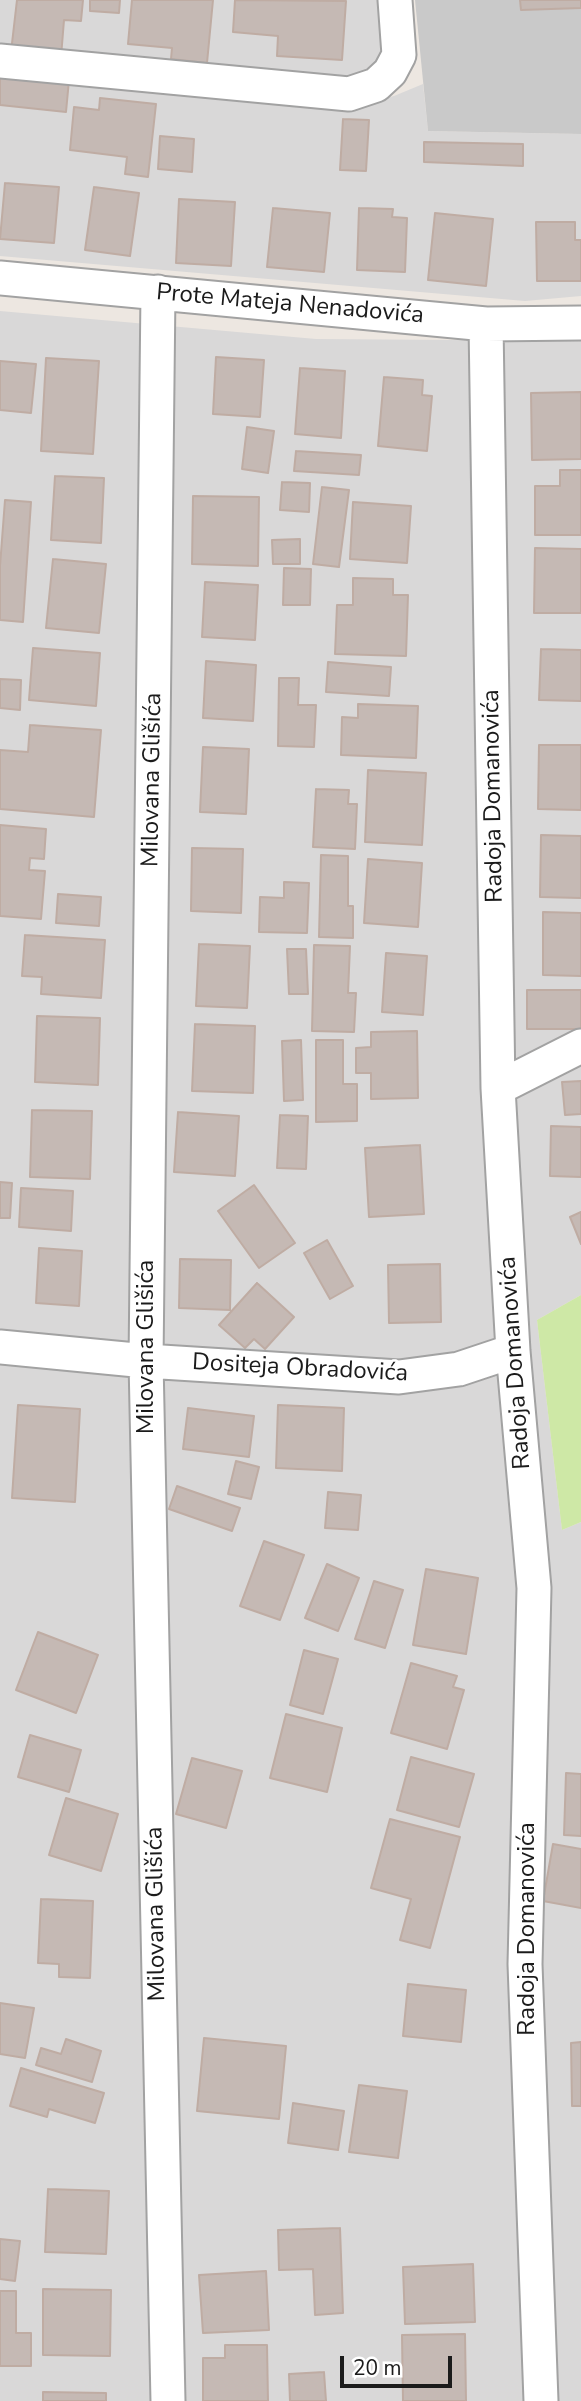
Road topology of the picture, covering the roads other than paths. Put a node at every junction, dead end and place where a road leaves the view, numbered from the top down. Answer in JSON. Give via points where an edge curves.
{"nodes":[{"id":1,"x":395,"y":0,"type":"edge"},
{"id":2,"x":0,"y":61,"type":"edge"},
{"id":3,"x":0,"y":278,"type":"edge"},
{"id":4,"x":158,"y":292,"type":"junction"},
{"id":5,"x":581,"y":323,"type":"edge"},
{"id":6,"x":486,"y":324,"type":"junction"},
{"id":7,"x":581,"y":1046,"type":"edge"},
{"id":8,"x":498,"y":1088,"type":"junction"},
{"id":9,"x":0,"y":1346,"type":"edge"},
{"id":10,"x":513,"y":1351,"type":"junction"},
{"id":11,"x":146,"y":1362,"type":"junction"},
{"id":12,"x":168,"y":2401,"type":"edge"},
{"id":13,"x":541,"y":2401,"type":"edge"}],
"edges":[{"from":1,"to":2,"type":"street","via":[[399,55],[376,85],[349,94]]},
{"from":3,"to":4,"type":"street","name":"Prote Mateja Nenadovića"},
{"from":4,"to":6,"type":"street","name":"Prote Mateja Nenadovića"},
{"from":4,"to":11,"type":"street","name":"Milovana Glišića"},
{"from":5,"to":6,"type":"street","name":"Prote Mateja Nenadovića"},
{"from":6,"to":8,"type":"street","name":"Radoja Domanovića"},
{"from":7,"to":8,"type":"street"},
{"from":8,"to":10,"type":"street","name":"Radoja Domanovića"},
{"from":9,"to":11,"type":"street","name":"Dositeja Obradovića"},
{"from":10,"to":11,"type":"street","name":"Dositeja Obradovića","via":[[459,1369],[399,1377]]},
{"from":10,"to":13,"type":"street","name":"Radoja Domanovića","via":[[534,1588],[525,1964]]},
{"from":11,"to":12,"type":"street","name":"Milovana Glišića"}]}
